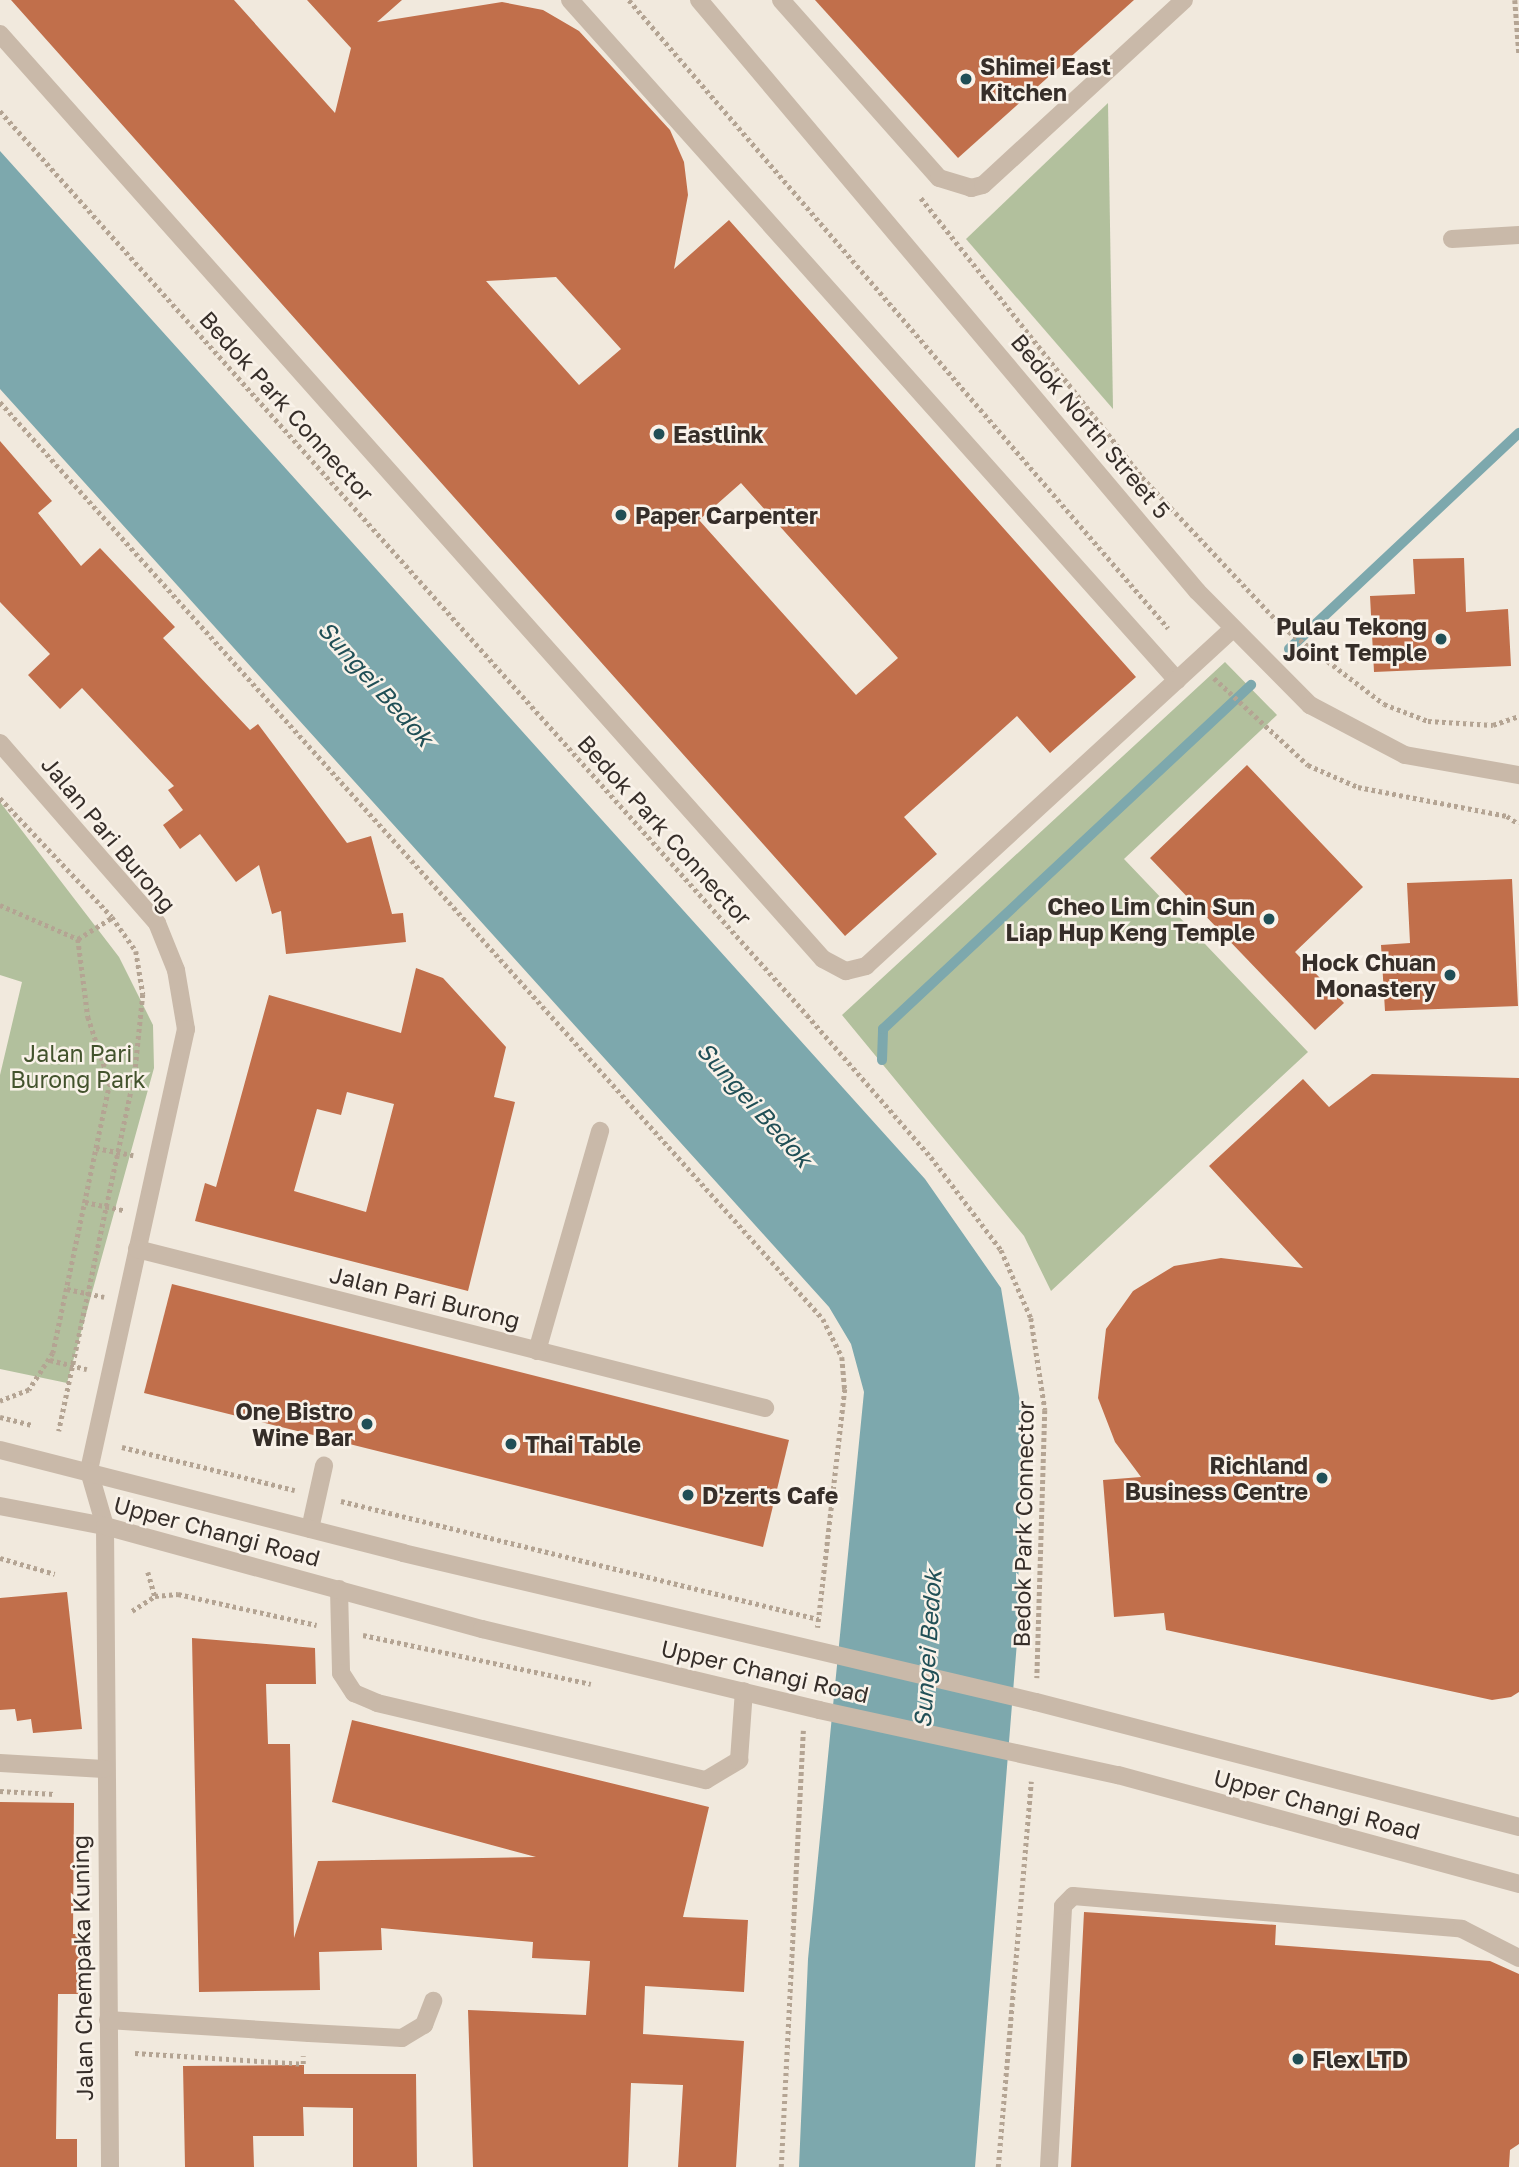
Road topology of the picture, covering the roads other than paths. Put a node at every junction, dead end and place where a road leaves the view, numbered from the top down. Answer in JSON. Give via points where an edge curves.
{"nodes":[{"id":1,"x":570,"y":0,"type":"edge"},
{"id":2,"x":699,"y":0,"type":"edge"},
{"id":3,"x":781,"y":0,"type":"edge"},
{"id":4,"x":1184,"y":0,"type":"edge"},
{"id":5,"x":0,"y":34,"type":"edge"},
{"id":6,"x":1519,"y":235,"type":"edge"},
{"id":7,"x":1452,"y":239,"type":"dead end"},
{"id":8,"x":1232,"y":630,"type":"junction"},
{"id":9,"x":1178,"y":680,"type":"junction"},
{"id":10,"x":0,"y":743,"type":"edge"},
{"id":11,"x":1516,"y":778,"type":"edge"},
{"id":12,"x":600,"y":1131,"type":"dead end"},
{"id":13,"x":137,"y":1249,"type":"junction"},
{"id":14,"x":537,"y":1351,"type":"junction"},
{"id":15,"x":765,"y":1408,"type":"dead end"},
{"id":16,"x":0,"y":1450,"type":"edge"},
{"id":17,"x":324,"y":1466,"type":"dead end"},
{"id":18,"x":89,"y":1471,"type":"junction"},
{"id":19,"x":0,"y":1506,"type":"edge"},
{"id":20,"x":105,"y":1526,"type":"junction"},
{"id":21,"x":310,"y":1529,"type":"junction"},
{"id":22,"x":339,"y":1589,"type":"junction"},
{"id":23,"x":744,"y":1691,"type":"junction"},
{"id":24,"x":0,"y":1763,"type":"edge"},
{"id":25,"x":104,"y":1769,"type":"junction"},
{"id":26,"x":1519,"y":1827,"type":"edge"},
{"id":27,"x":1519,"y":1884,"type":"edge"},
{"id":28,"x":1519,"y":1958,"type":"edge"},
{"id":29,"x":433,"y":2001,"type":"dead end"},
{"id":30,"x":108,"y":2020,"type":"junction"},
{"id":31,"x":110,"y":2167,"type":"edge"},
{"id":32,"x":1049,"y":2167,"type":"edge"}],
"edges":[{"from":1,"to":9,"type":"street"},
{"from":2,"to":8,"type":"street","name":"Bedok North Street 5"},
{"from":3,"to":4,"type":"street","via":[[939,178],[971,187],[983,186]]},
{"from":5,"to":9,"type":"street","via":[[822,959],[846,971],[866,967]]},
{"from":6,"to":7,"type":"street"},
{"from":8,"to":9,"type":"street"},
{"from":8,"to":11,"type":"street","name":"Bedok North Street 5","via":[[1310,705],[1405,755]]},
{"from":10,"to":13,"type":"street","name":"Jalan Pari Burong","via":[[156,923],[176,970],[186,1029]]},
{"from":12,"to":14,"type":"street","name":"Jalan Pari Burong"},
{"from":13,"to":14,"type":"street","name":"Jalan Pari Burong"},
{"from":13,"to":18,"type":"street","name":"Jalan Pari Burong"},
{"from":14,"to":15,"type":"street","name":"Jalan Pari Burong"},
{"from":16,"to":18,"type":"street","name":"Upper Changi Road"},
{"from":17,"to":21,"type":"street"},
{"from":18,"to":20,"type":"street","name":"Jalan Pari Burong"},
{"from":18,"to":21,"type":"street","name":"Upper Changi Road"},
{"from":19,"to":20,"type":"street","name":"Upper Changi Road"},
{"from":20,"to":22,"type":"street","name":"Upper Changi Road"},
{"from":20,"to":25,"type":"street","name":"Jalan Chempaka Kuning"},
{"from":21,"to":26,"type":"street","name":"Upper Changi Road","via":[[1026,1699]]},
{"from":22,"to":23,"type":"street","name":"Upper Changi Road"},
{"from":22,"to":23,"type":"street","via":[[341,1673],[354,1693],[377,1703],[706,1780],[739,1760]]},
{"from":23,"to":27,"type":"street","name":"Upper Changi Road","via":[[1021,1752]]},
{"from":24,"to":25,"type":"street"},
{"from":25,"to":30,"type":"street","name":"Jalan Chempaka Kuning"},
{"from":28,"to":32,"type":"street","via":[[1462,1929],[1073,1896],[1063,1906]]},
{"from":29,"to":30,"type":"street","via":[[424,2025],[402,2038]]},
{"from":30,"to":31,"type":"street","name":"Jalan Chempaka Kuning"}]}
